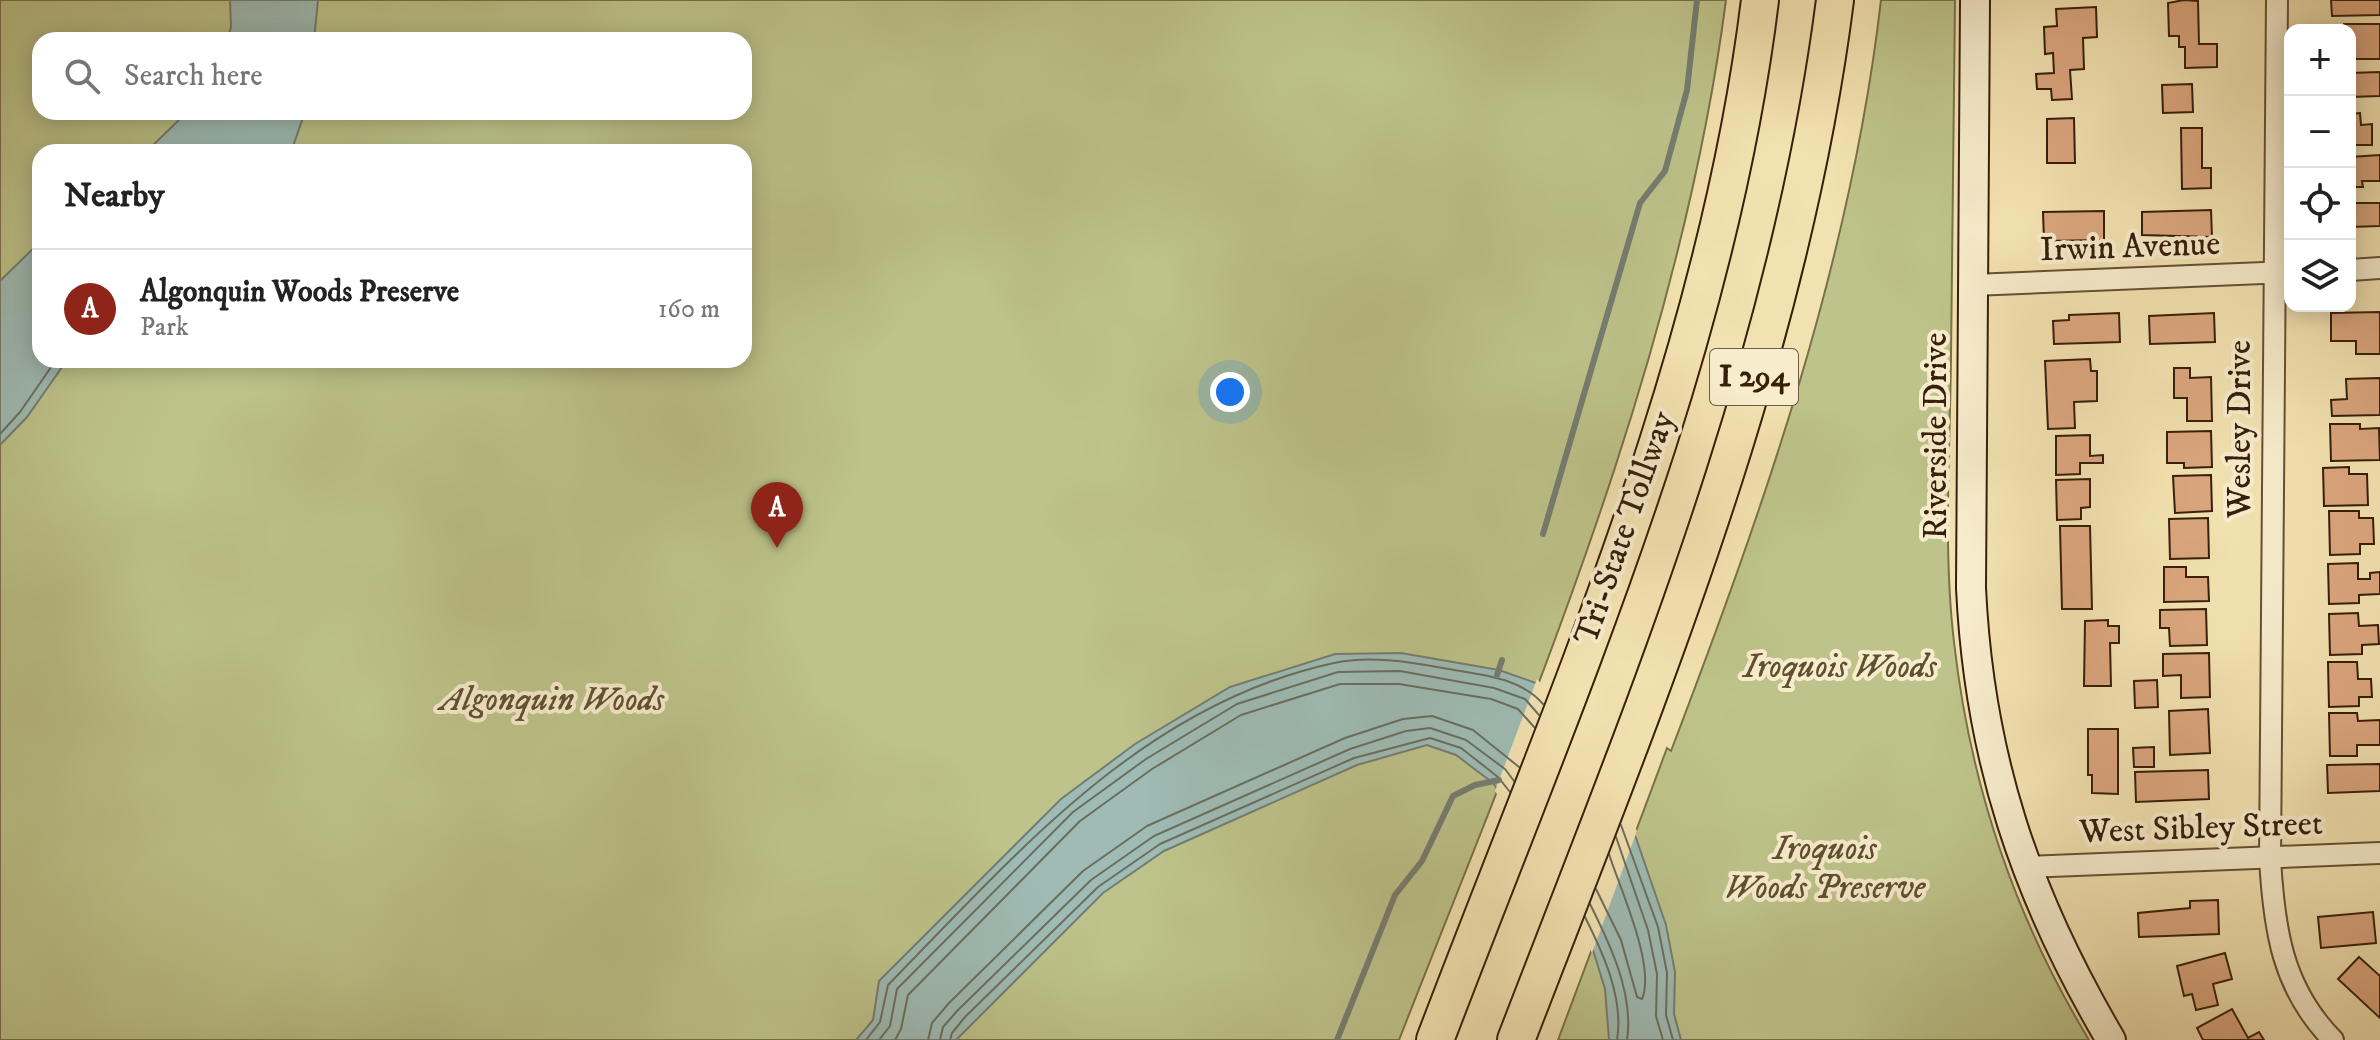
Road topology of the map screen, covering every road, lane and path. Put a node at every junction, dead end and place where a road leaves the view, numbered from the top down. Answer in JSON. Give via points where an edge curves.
{"nodes":[{"id":1,"x":1760,"y":0,"type":"edge"},
{"id":2,"x":1835,"y":0,"type":"edge"},
{"id":3,"x":1975,"y":0,"type":"edge"},
{"id":4,"x":2277,"y":0,"type":"edge"},
{"id":5,"x":2380,"y":268,"type":"edge"},
{"id":6,"x":2356,"y":270,"type":"edge"},
{"id":7,"x":2282,"y":273,"type":"edge"},
{"id":8,"x":1973,"y":285,"type":"junction"},
{"id":9,"x":2380,"y":853,"type":"edge"},
{"id":10,"x":2270,"y":859,"type":"junction"},
{"id":11,"x":2024,"y":867,"type":"junction"},
{"id":12,"x":1435,"y":1040,"type":"edge"},
{"id":13,"x":1516,"y":1040,"type":"edge"},
{"id":14,"x":2111,"y":1040,"type":"edge"},
{"id":15,"x":2333,"y":1040,"type":"edge"}],
"edges":[{"from":1,"to":12,"type":"highway","name":"Tri-State Tollway","number":"I 294","via":[[1731,166],[1693,316],[1634,510]]},
{"from":2,"to":13,"type":"highway","number":"I 294","via":[[1812,142],[1776,302],[1703,541]]},
{"from":3,"to":8,"type":"main road","name":"Riverside Drive"},
{"from":4,"to":7,"type":"street","name":"Wesley Drive"},
{"from":5,"to":6,"type":"street"},
{"from":7,"to":8,"type":"street","name":"Irwin Avenue"},
{"from":7,"to":10,"type":"street","name":"Wesley Drive"},
{"from":8,"to":11,"type":"main road","name":"Riverside Drive","via":[[1974,646],[1993,764]]},
{"from":9,"to":10,"type":"street","name":"West Sibley Street"},
{"from":10,"to":11,"type":"street","name":"West Sibley Street"},
{"from":10,"to":15,"type":"street","name":"Wesley Drive","via":[[2276,936],[2286,970],[2301,1000]]},
{"from":11,"to":14,"type":"main road","name":"Riverside Drive","via":[[2071,972]]}]}
